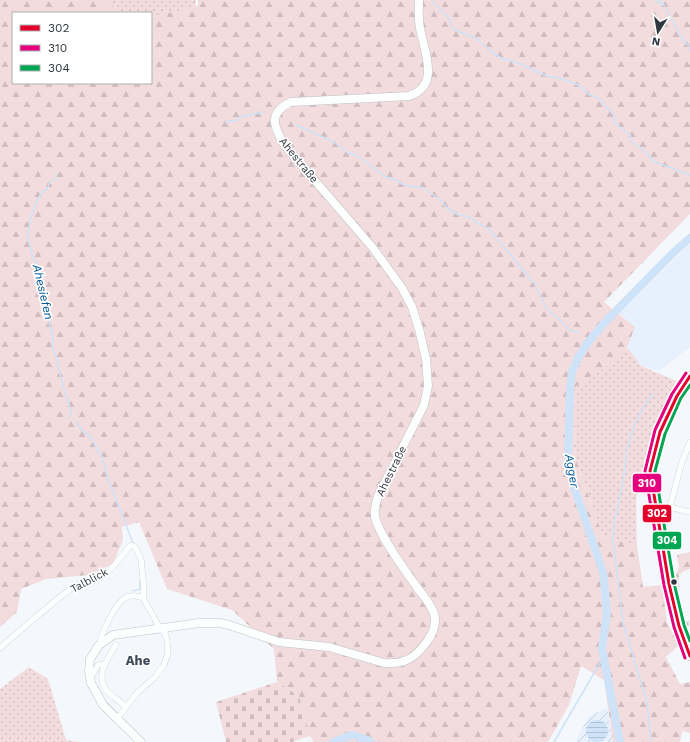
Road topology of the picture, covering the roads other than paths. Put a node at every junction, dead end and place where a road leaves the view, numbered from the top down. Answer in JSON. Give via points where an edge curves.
{"nodes":[{"id":1,"x":420,"y":0,"type":"edge"},
{"id":2,"x":690,"y":376,"type":"edge"},
{"id":3,"x":690,"y":442,"type":"edge"},
{"id":4,"x":670,"y":507,"type":"junction"},
{"id":5,"x":690,"y":512,"type":"edge"},
{"id":6,"x":660,"y":528,"type":"junction"},
{"id":7,"x":143,"y":598,"type":"junction"},
{"id":8,"x":160,"y":628,"type":"junction"},
{"id":9,"x":99,"y":645,"type":"junction"},
{"id":10,"x":116,"y":646,"type":"dead end"},
{"id":11,"x":0,"y":648,"type":"edge"},
{"id":12,"x":690,"y":656,"type":"edge"},
{"id":13,"x":105,"y":664,"type":"junction"},
{"id":14,"x":90,"y":679,"type":"junction"},
{"id":15,"x":126,"y":706,"type":"junction"},
{"id":16,"x":117,"y":719,"type":"junction"},
{"id":17,"x":141,"y":742,"type":"edge"}],
"edges":[{"from":1,"to":8,"type":"main road","name":"Ahestraße","via":[[418,11],[428,72],[422,88],[409,96],[291,102],[282,106],[276,116],[275,126],[285,146],[373,248],[398,282],[412,307],[419,329],[426,359],[428,386],[424,405],[378,496],[375,516],[404,571],[431,606],[435,618],[434,629],[421,649],[401,663],[392,664],[329,647],[279,642],[220,623]]},
{"from":2,"to":6,"type":"main road","via":[[677,396],[660,432],[650,471]]},
{"from":3,"to":4,"type":"street"},
{"from":4,"to":5,"type":"street"},
{"from":4,"to":6,"type":"street","via":[[664,527]]},
{"from":6,"to":12,"type":"main road","via":[[677,621]]},
{"from":7,"to":8,"type":"street","name":"Talblick"},
{"from":7,"to":9,"type":"street","via":[[137,595],[122,600],[107,622]]},
{"from":7,"to":11,"type":"street","name":"Talblick","via":[[141,559],[135,547],[131,545],[105,574],[78,583]]},
{"from":8,"to":9,"type":"main road","name":"Ahestraße","via":[[113,635]]},
{"from":8,"to":15,"type":"street","name":"Talblick","via":[[165,633],[167,641],[168,653],[164,666]]},
{"from":9,"to":14,"type":"main road","name":"Ahestraße","via":[[90,659]]},
{"from":10,"to":13,"type":"street"},
{"from":13,"to":14,"type":"street","via":[[98,665]]},
{"from":13,"to":15,"type":"street","via":[[101,674],[103,685],[107,692]]},
{"from":14,"to":16,"type":"main road","name":"Ahestraße","via":[[98,698]]},
{"from":15,"to":16,"type":"street","name":"Talblick"},
{"from":16,"to":17,"type":"main road","name":"Ahestraße"}]}
